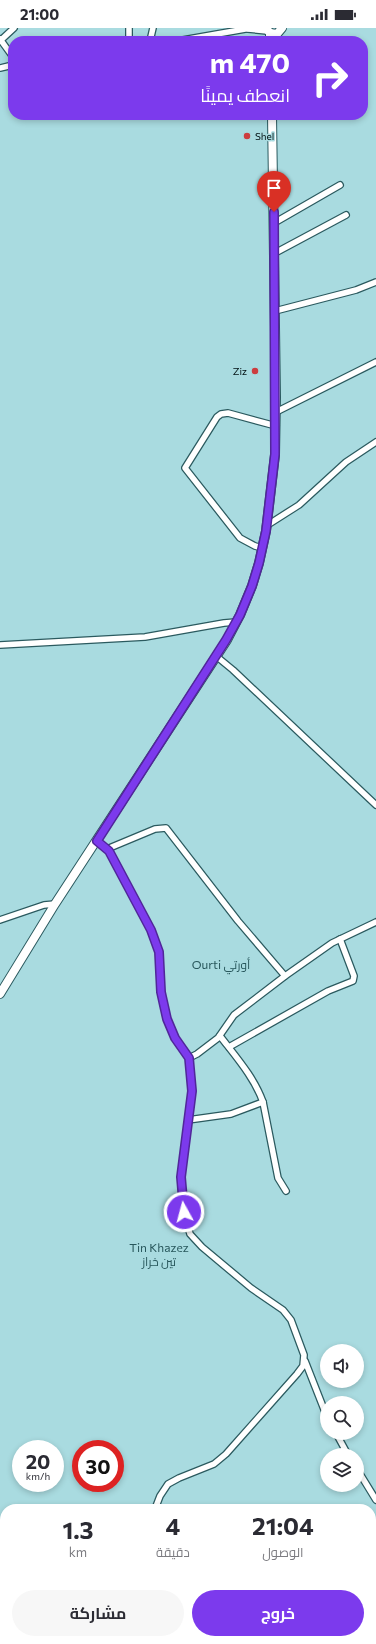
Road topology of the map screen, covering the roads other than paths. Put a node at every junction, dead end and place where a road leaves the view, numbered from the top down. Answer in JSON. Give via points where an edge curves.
{"nodes":[{"id":1,"x":14,"y":28,"type":"edge"},
{"id":2,"x":249,"y":29,"type":"edge"},
{"id":3,"x":225,"y":31,"type":"edge"},
{"id":4,"x":273,"y":34,"type":"edge"},
{"id":5,"x":201,"y":36,"type":"edge"},
{"id":6,"x":1,"y":39,"type":"edge"},
{"id":7,"x":8,"y":50,"type":"edge"},
{"id":8,"x":272,"y":120,"type":"edge"},
{"id":9,"x":340,"y":184,"type":"dead end"},
{"id":10,"x":346,"y":215,"type":"dead end"},
{"id":11,"x":274,"y":223,"type":"junction"},
{"id":12,"x":275,"y":253,"type":"junction"},
{"id":13,"x":376,"y":282,"type":"edge"},
{"id":14,"x":275,"y":311,"type":"junction"},
{"id":15,"x":376,"y":362,"type":"edge"},
{"id":16,"x":276,"y":412,"type":"junction"},
{"id":17,"x":276,"y":426,"type":"junction"},
{"id":18,"x":376,"y":442,"type":"edge"},
{"id":19,"x":266,"y":526,"type":"junction"},
{"id":20,"x":262,"y":548,"type":"junction"},
{"id":21,"x":236,"y":622,"type":"junction"},
{"id":22,"x":0,"y":645,"type":"edge"},
{"id":23,"x":216,"y":656,"type":"junction"},
{"id":24,"x":376,"y":805,"type":"edge"},
{"id":25,"x":97,"y":841,"type":"junction"},
{"id":26,"x":107,"y":849,"type":"junction"},
{"id":27,"x":55,"y":904,"type":"junction"},
{"id":28,"x":0,"y":920,"type":"edge"},
{"id":29,"x":376,"y":922,"type":"edge"},
{"id":30,"x":340,"y":939,"type":"junction"},
{"id":31,"x":285,"y":976,"type":"junction"},
{"id":32,"x":0,"y":994,"type":"edge"},
{"id":33,"x":220,"y":1036,"type":"junction"},
{"id":34,"x":229,"y":1047,"type":"junction"},
{"id":35,"x":189,"y":1058,"type":"junction"},
{"id":36,"x":263,"y":1102,"type":"junction"},
{"id":37,"x":188,"y":1120,"type":"junction"},
{"id":38,"x":286,"y":1192,"type":"dead end"},
{"id":39,"x":305,"y":1361,"type":"junction"},
{"id":40,"x":320,"y":1399,"type":"edge"},
{"id":41,"x":364,"y":1480,"type":"edge"},
{"id":42,"x":376,"y":1500,"type":"edge"},
{"id":43,"x":157,"y":1504,"type":"edge"}],
"edges":[{"from":1,"to":6,"type":"street"},
{"from":2,"to":3,"type":"street"},
{"from":2,"to":4,"type":"street"},
{"from":3,"to":5,"type":"street"},
{"from":6,"to":7,"type":"street"},
{"from":8,"to":11,"type":"main road"},
{"from":9,"to":11,"type":"street"},
{"from":10,"to":12,"type":"street"},
{"from":11,"to":12,"type":"main road"},
{"from":12,"to":14,"type":"main road"},
{"from":13,"to":14,"type":"street","via":[[356,290]]},
{"from":14,"to":16,"type":"main road"},
{"from":15,"to":16,"type":"street"},
{"from":16,"to":17,"type":"main road"},
{"from":17,"to":19,"type":"main road"},
{"from":17,"to":20,"type":"street","via":[[228,413],[221,414],[213,422],[185,468],[240,538]]},
{"from":18,"to":19,"type":"street","via":[[346,462],[293,510]]},
{"from":19,"to":20,"type":"main road"},
{"from":20,"to":21,"type":"main road","via":[[252,586]]},
{"from":21,"to":22,"type":"street","via":[[145,637]]},
{"from":21,"to":23,"type":"main road"},
{"from":23,"to":24,"type":"street"},
{"from":23,"to":25,"type":"main road"},
{"from":25,"to":26,"type":"street"},
{"from":25,"to":27,"type":"main road"},
{"from":26,"to":31,"type":"street","via":[[155,829],[166,828],[238,921]]},
{"from":26,"to":35,"type":"street","via":[[157,942],[161,992],[167,1019],[175,1038]]},
{"from":27,"to":28,"type":"street","via":[[44,905]]},
{"from":27,"to":32,"type":"main road"},
{"from":29,"to":30,"type":"street"},
{"from":30,"to":31,"type":"street"},
{"from":30,"to":34,"type":"street","via":[[354,976],[353,981],[328,991]]},
{"from":31,"to":33,"type":"street","via":[[234,1015]]},
{"from":33,"to":34,"type":"street"},
{"from":33,"to":35,"type":"street"},
{"from":34,"to":36,"type":"street","via":[[255,1084]]},
{"from":35,"to":37,"type":"street","via":[[192,1091]]},
{"from":36,"to":37,"type":"street","via":[[231,1114]]},
{"from":36,"to":38,"type":"street","via":[[276,1172]]},
{"from":37,"to":39,"type":"street","via":[[181,1187],[190,1234],[245,1283],[285,1312],[295,1328]]},
{"from":39,"to":40,"type":"street"},
{"from":39,"to":43,"type":"street","via":[[297,1374],[226,1454],[214,1464],[168,1484]]},
{"from":41,"to":42,"type":"street"}]}
